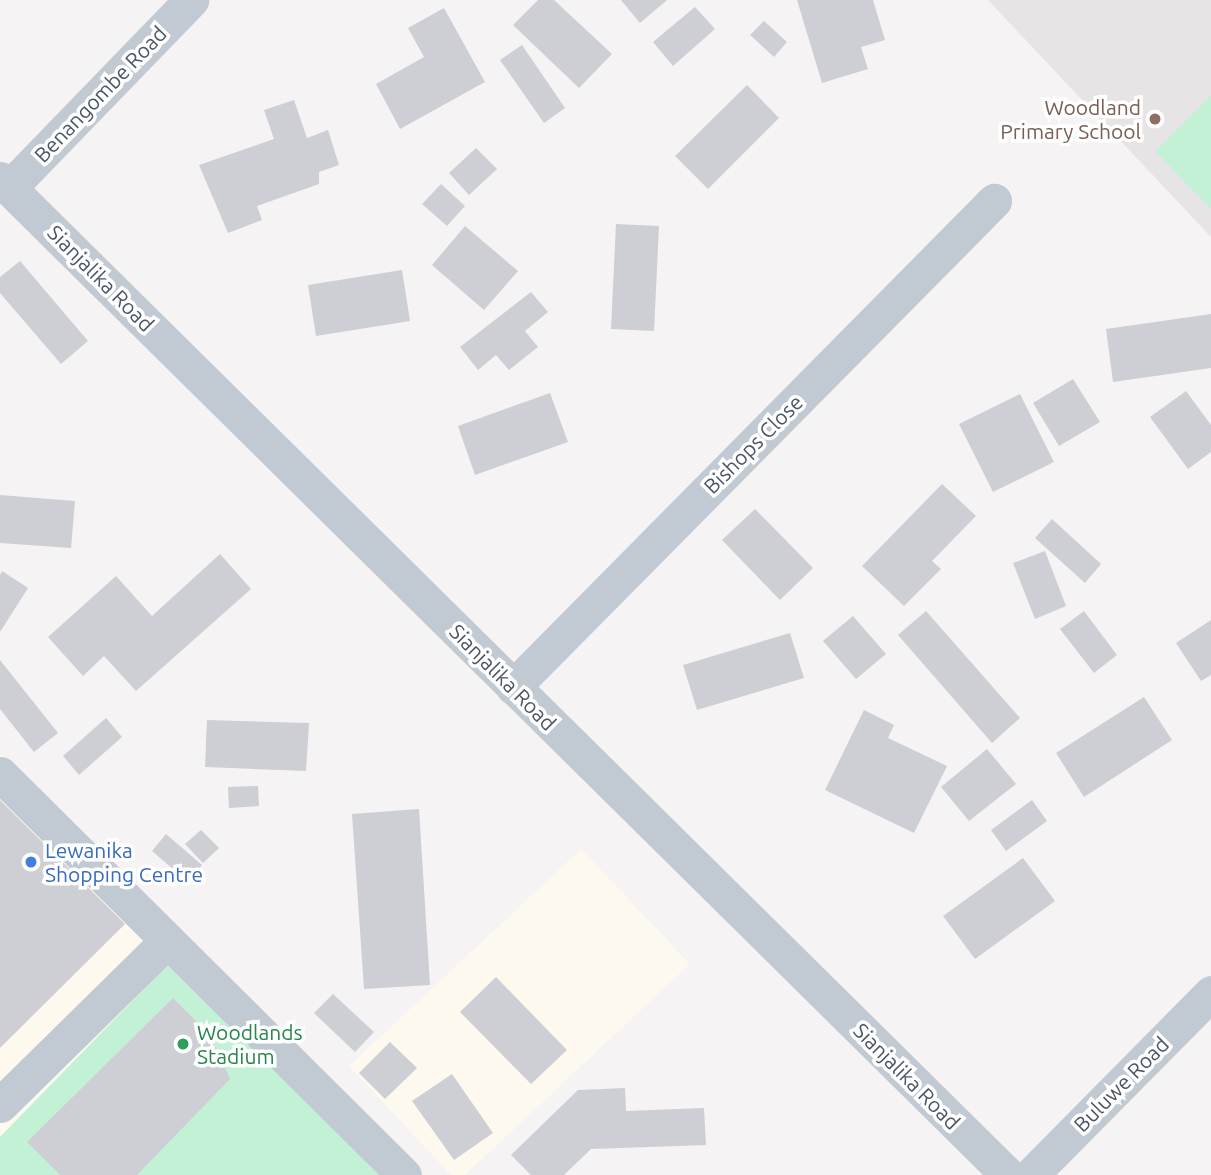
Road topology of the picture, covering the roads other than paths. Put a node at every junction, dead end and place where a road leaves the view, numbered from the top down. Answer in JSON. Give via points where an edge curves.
{"nodes":[{"id":1,"x":191,"y":0,"type":"edge"},
{"id":2,"x":5,"y":183,"type":"edge"},
{"id":3,"x":994,"y":201,"type":"dead end"},
{"id":4,"x":513,"y":687,"type":"junction"},
{"id":5,"x":0,"y":774,"type":"edge"},
{"id":6,"x":168,"y":940,"type":"junction"},
{"id":7,"x":1211,"y":993,"type":"edge"},
{"id":8,"x":0,"y":1105,"type":"edge"},
{"id":9,"x":404,"y":1175,"type":"edge"},
{"id":10,"x":1008,"y":1175,"type":"edge"},
{"id":11,"x":1031,"y":1175,"type":"edge"}],
"edges":[{"from":1,"to":2,"type":"street","name":"Benangombe Road"},
{"from":2,"to":4,"type":"street","name":"Sianjalika Road"},
{"from":3,"to":4,"type":"street","name":"Bishops Close"},
{"from":4,"to":10,"type":"street","name":"Sianjalika Road"},
{"from":5,"to":6,"type":"street"},
{"from":6,"to":8,"type":"street"},
{"from":6,"to":9,"type":"street"},
{"from":7,"to":11,"type":"street","name":"Buluwe Road"}]}
